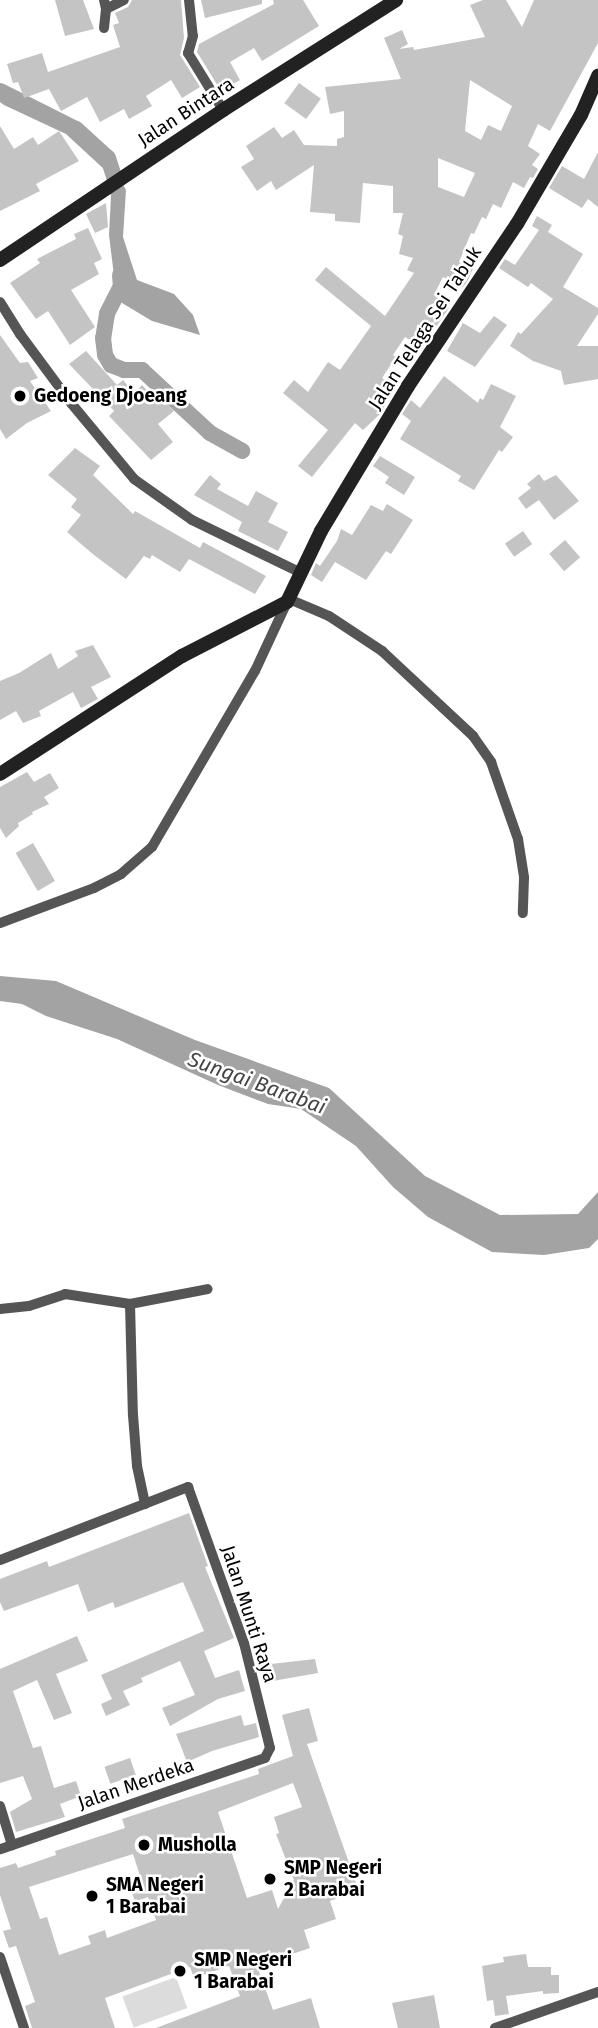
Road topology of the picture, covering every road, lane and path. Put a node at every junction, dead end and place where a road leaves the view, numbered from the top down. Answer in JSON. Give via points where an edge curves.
{"nodes":[{"id":1,"x":124,"y":0,"type":"edge"},
{"id":2,"x":189,"y":0,"type":"edge"},
{"id":3,"x":396,"y":0,"type":"edge"},
{"id":4,"x":105,"y":4,"type":"edge"},
{"id":5,"x":104,"y":28,"type":"dead end"},
{"id":6,"x":598,"y":75,"type":"edge"},
{"id":7,"x":223,"y":110,"type":"junction"},
{"id":8,"x":0,"y":260,"type":"edge"},
{"id":9,"x":0,"y":302,"type":"edge"},
{"id":10,"x":301,"y":573,"type":"junction"},
{"id":11,"x":288,"y":600,"type":"junction"},
{"id":12,"x":0,"y":774,"type":"edge"},
{"id":13,"x":523,"y":913,"type":"dead end"},
{"id":14,"x":0,"y":923,"type":"edge"},
{"id":15,"x":208,"y":1289,"type":"dead end"},
{"id":16,"x":130,"y":1304,"type":"junction"},
{"id":17,"x":0,"y":1309,"type":"edge"},
{"id":18,"x":145,"y":1504,"type":"junction"},
{"id":19,"x":0,"y":1560,"type":"edge"},
{"id":20,"x":270,"y":1753,"type":"joint"},
{"id":21,"x":0,"y":1806,"type":"edge"},
{"id":22,"x":12,"y":1845,"type":"junction"},
{"id":23,"x":0,"y":1849,"type":"edge"},
{"id":24,"x":0,"y":1957,"type":"edge"},
{"id":25,"x":598,"y":1992,"type":"edge"},
{"id":26,"x":24,"y":2028,"type":"edge"},
{"id":27,"x":495,"y":2028,"type":"edge"}],
"edges":[{"from":1,"to":4,"type":"street"},
{"from":2,"to":7,"type":"street","via":[[193,36],[188,53]]},
{"from":3,"to":7,"type":"main road","name":"Jalan Bintara"},
{"from":4,"to":5,"type":"street"},
{"from":6,"to":10,"type":"main road","name":"Jalan Telaga Sei Tabuk","via":[[581,115],[517,224],[408,386]]},
{"from":7,"to":8,"type":"main road","name":"Jalan Bintara"},
{"from":9,"to":10,"type":"street","via":[[134,479],[192,520]]},
{"from":10,"to":11,"type":"main road","name":"Jalan Telaga Sei Tabuk"},
{"from":11,"to":12,"type":"main road","via":[[181,656]]},
{"from":11,"to":13,"type":"street","via":[[329,616],[382,651],[473,736],[491,762],[518,839]]},
{"from":11,"to":14,"type":"street","via":[[255,671],[152,847],[121,874],[94,888]]},
{"from":15,"to":16,"type":"street"},
{"from":16,"to":17,"type":"street","via":[[65,1294],[29,1306]]},
{"from":16,"to":18,"type":"street","via":[[133,1415]]},
{"from":18,"to":19,"type":"street"},
{"from":18,"to":20,"type":"street","name":"Jalan Munti Raya","via":[[188,1487],[244,1643]]},
{"from":20,"to":22,"type":"street","name":"Jalan Merdeka"},
{"from":21,"to":22,"type":"street"},
{"from":22,"to":23,"type":"street","name":"Jalan Merdeka"},
{"from":24,"to":26,"type":"street"},
{"from":25,"to":27,"type":"street"}]}
